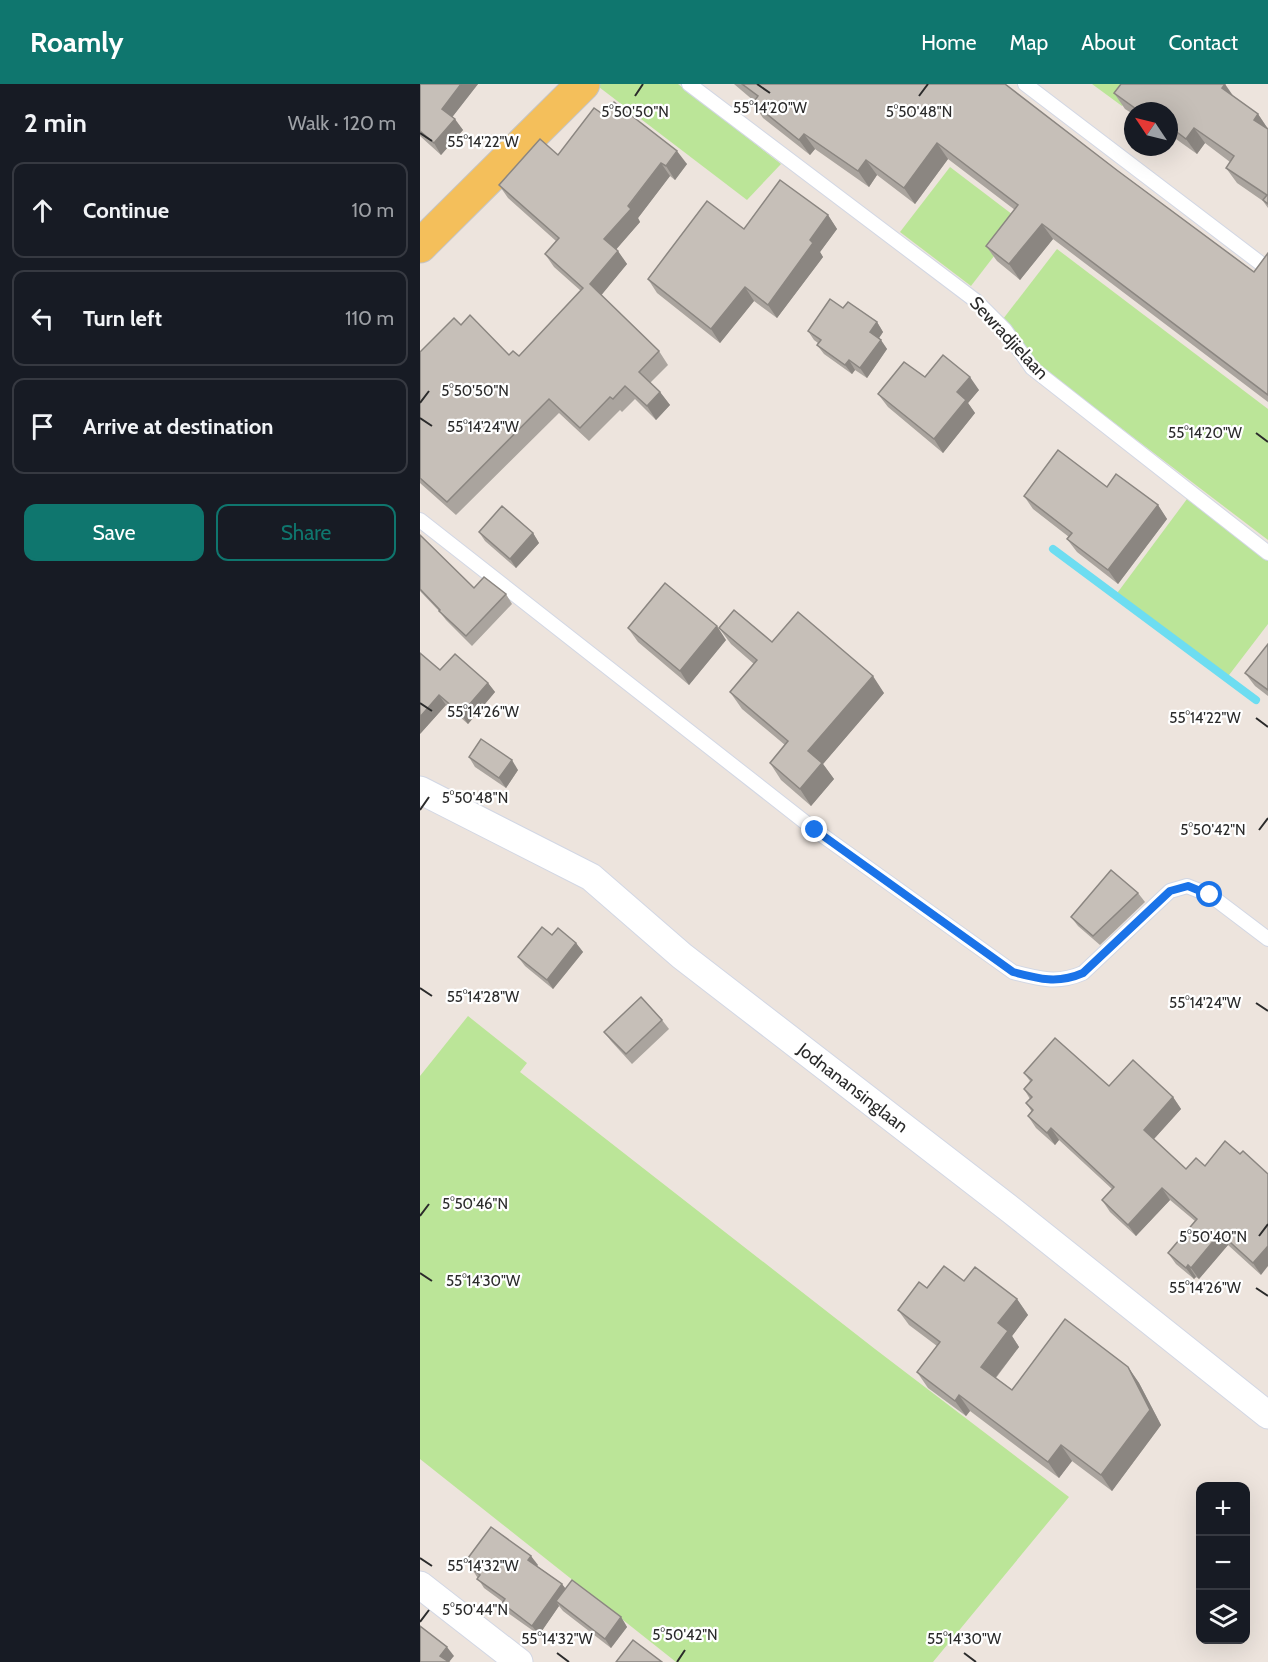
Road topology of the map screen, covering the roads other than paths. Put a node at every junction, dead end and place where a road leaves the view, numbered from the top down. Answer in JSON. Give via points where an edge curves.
{"nodes":[{"id":1,"x":583,"y":84,"type":"edge"},
{"id":2,"x":690,"y":84,"type":"edge"},
{"id":3,"x":1024,"y":84,"type":"edge"},
{"id":4,"x":420,"y":246,"type":"edge"},
{"id":5,"x":1268,"y":269,"type":"edge"},
{"id":6,"x":420,"y":520,"type":"edge"},
{"id":7,"x":1268,"y":553,"type":"edge"},
{"id":8,"x":420,"y":790,"type":"edge"},
{"id":9,"x":1268,"y":939,"type":"edge"},
{"id":10,"x":1268,"y":1414,"type":"edge"},
{"id":11,"x":420,"y":1585,"type":"edge"},
{"id":12,"x":519,"y":1662,"type":"edge"}],
"edges":[{"from":1,"to":4,"type":"main road"},
{"from":2,"to":7,"type":"lane","name":"Sewradjielaan","via":[[976,301],[1005,330],[1032,368]]},
{"from":3,"to":5,"type":"lane"},
{"from":6,"to":9,"type":"lane","via":[[815,830],[1013,972],[1069,980],[1083,973],[1170,891],[1188,886],[1210,895]]},
{"from":8,"to":10,"type":"street","name":"Jodnanansinglaan","via":[[591,877],[682,956]]},
{"from":11,"to":12,"type":"street"}]}
